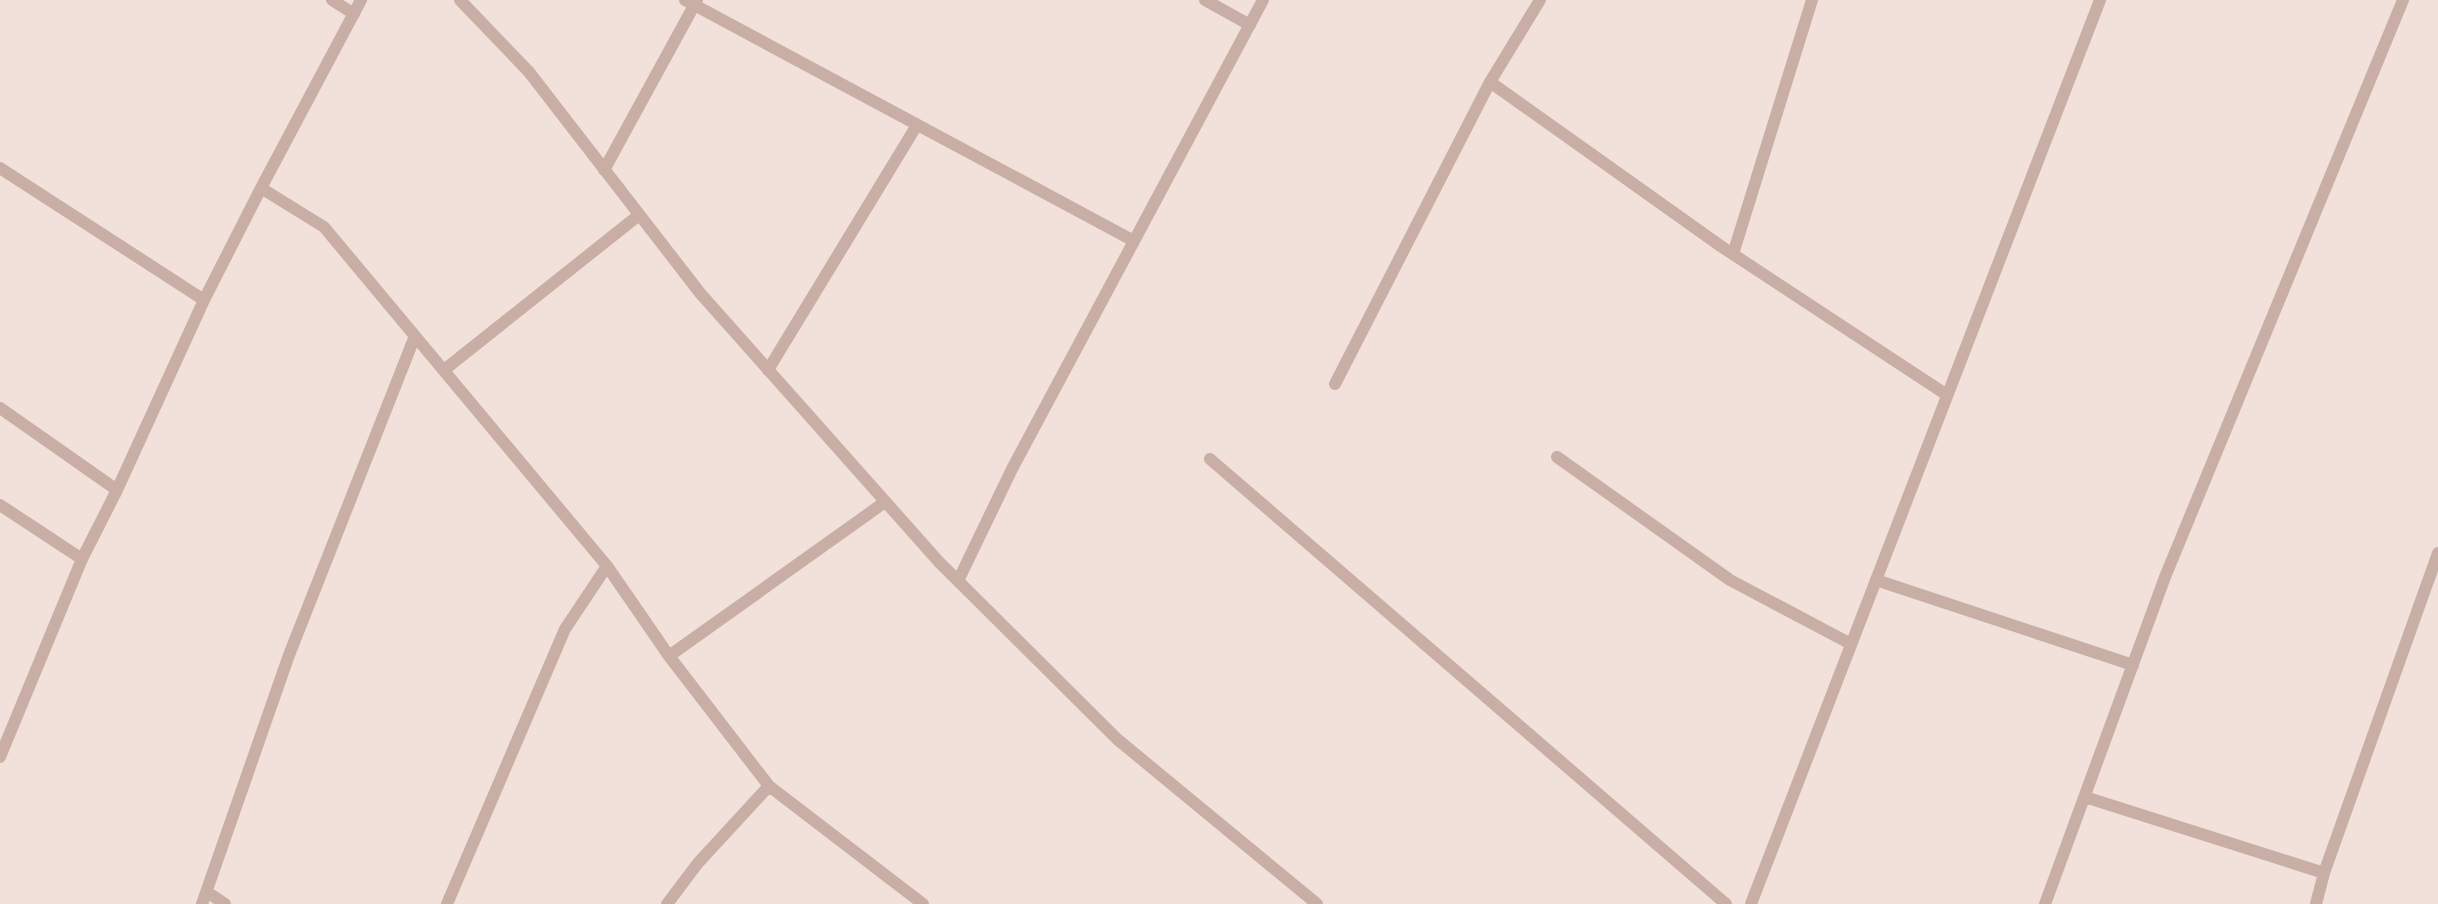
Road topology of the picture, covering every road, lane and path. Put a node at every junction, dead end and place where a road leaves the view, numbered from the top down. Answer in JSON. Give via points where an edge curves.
{"nodes":[{"id":1,"x":332,"y":0,"type":"edge"},
{"id":2,"x":361,"y":0,"type":"edge"},
{"id":3,"x":460,"y":0,"type":"edge"},
{"id":4,"x":1205,"y":0,"type":"edge"},
{"id":5,"x":1263,"y":0,"type":"edge"},
{"id":6,"x":1540,"y":0,"type":"edge"},
{"id":7,"x":1812,"y":0,"type":"edge"},
{"id":8,"x":2100,"y":0,"type":"edge"},
{"id":9,"x":2403,"y":0,"type":"edge"},
{"id":10,"x":692,"y":2,"type":"edge"},
{"id":11,"x":354,"y":14,"type":"junction"},
{"id":12,"x":1250,"y":25,"type":"junction"},
{"id":13,"x":1490,"y":82,"type":"junction"},
{"id":14,"x":917,"y":125,"type":"junction"},
{"id":15,"x":0,"y":168,"type":"edge"},
{"id":16,"x":604,"y":170,"type":"junction"},
{"id":17,"x":260,"y":188,"type":"junction"},
{"id":18,"x":639,"y":215,"type":"junction"},
{"id":19,"x":1134,"y":241,"type":"junction"},
{"id":20,"x":1733,"y":254,"type":"junction"},
{"id":21,"x":204,"y":300,"type":"junction"},
{"id":22,"x":415,"y":336,"type":"junction"},
{"id":23,"x":444,"y":370,"type":"junction"},
{"id":24,"x":768,"y":370,"type":"junction"},
{"id":25,"x":1335,"y":384,"type":"dead end"},
{"id":26,"x":1947,"y":395,"type":"junction"},
{"id":27,"x":0,"y":408,"type":"edge"},
{"id":28,"x":1557,"y":457,"type":"dead end"},
{"id":29,"x":1210,"y":459,"type":"dead end"},
{"id":30,"x":117,"y":490,"type":"junction"},
{"id":31,"x":885,"y":502,"type":"junction"},
{"id":32,"x":0,"y":505,"type":"edge"},
{"id":33,"x":2438,"y":553,"type":"edge"},
{"id":34,"x":82,"y":560,"type":"junction"},
{"id":35,"x":606,"y":566,"type":"junction"},
{"id":36,"x":1876,"y":580,"type":"junction"},
{"id":37,"x":958,"y":581,"type":"junction"},
{"id":38,"x":1852,"y":644,"type":"junction"},
{"id":39,"x":670,"y":656,"type":"junction"},
{"id":40,"x":2133,"y":665,"type":"junction"},
{"id":41,"x":0,"y":757,"type":"edge"},
{"id":42,"x":769,"y":786,"type":"junction"},
{"id":43,"x":2084,"y":797,"type":"junction"},
{"id":44,"x":2324,"y":873,"type":"junction"},
{"id":45,"x":205,"y":898,"type":"edge"},
{"id":46,"x":225,"y":904,"type":"edge"},
{"id":47,"x":447,"y":904,"type":"edge"},
{"id":48,"x":668,"y":904,"type":"edge"},
{"id":49,"x":923,"y":904,"type":"edge"},
{"id":50,"x":1317,"y":904,"type":"edge"},
{"id":51,"x":1726,"y":904,"type":"edge"},
{"id":52,"x":1751,"y":904,"type":"edge"},
{"id":53,"x":2045,"y":904,"type":"edge"},
{"id":54,"x":2316,"y":904,"type":"edge"}],
"edges":[{"from":1,"to":11,"type":"street"},
{"from":2,"to":11,"type":"street"},
{"from":3,"to":16,"type":"street","via":[[529,72]]},
{"from":4,"to":12,"type":"street"},
{"from":5,"to":12,"type":"street"},
{"from":6,"to":13,"type":"street"},
{"from":7,"to":20,"type":"street"},
{"from":8,"to":26,"type":"street"},
{"from":9,"to":40,"type":"street","via":[[2165,577]]},
{"from":10,"to":14,"type":"street"},
{"from":10,"to":16,"type":"street"},
{"from":11,"to":17,"type":"street"},
{"from":12,"to":19,"type":"street"},
{"from":13,"to":20,"type":"street"},
{"from":13,"to":25,"type":"street"},
{"from":14,"to":19,"type":"street"},
{"from":14,"to":24,"type":"street"},
{"from":15,"to":21,"type":"street"},
{"from":16,"to":18,"type":"street"},
{"from":17,"to":21,"type":"street"},
{"from":17,"to":22,"type":"street","via":[[324,227]]},
{"from":18,"to":23,"type":"street"},
{"from":18,"to":24,"type":"street","via":[[700,293]]},
{"from":19,"to":37,"type":"street","via":[[1012,468]]},
{"from":20,"to":26,"type":"street"},
{"from":21,"to":30,"type":"street"},
{"from":22,"to":23,"type":"street"},
{"from":22,"to":45,"type":"street","via":[[289,655]]},
{"from":23,"to":35,"type":"street"},
{"from":24,"to":31,"type":"street"},
{"from":26,"to":36,"type":"street"},
{"from":27,"to":30,"type":"street"},
{"from":28,"to":38,"type":"street","via":[[1730,580]]},
{"from":29,"to":51,"type":"street"},
{"from":30,"to":34,"type":"street"},
{"from":31,"to":37,"type":"street"},
{"from":31,"to":39,"type":"street"},
{"from":32,"to":34,"type":"street"},
{"from":33,"to":44,"type":"street"},
{"from":34,"to":41,"type":"street"},
{"from":35,"to":39,"type":"street"},
{"from":35,"to":47,"type":"street","via":[[566,629]]},
{"from":36,"to":38,"type":"street"},
{"from":36,"to":40,"type":"street"},
{"from":37,"to":50,"type":"street","via":[[1117,739]]},
{"from":38,"to":52,"type":"street"},
{"from":39,"to":42,"type":"street"},
{"from":40,"to":43,"type":"street"},
{"from":42,"to":48,"type":"street","via":[[698,863]]},
{"from":42,"to":49,"type":"street"},
{"from":43,"to":44,"type":"street"},
{"from":43,"to":53,"type":"street"},
{"from":44,"to":54,"type":"street"},
{"from":45,"to":46,"type":"street"}]}
